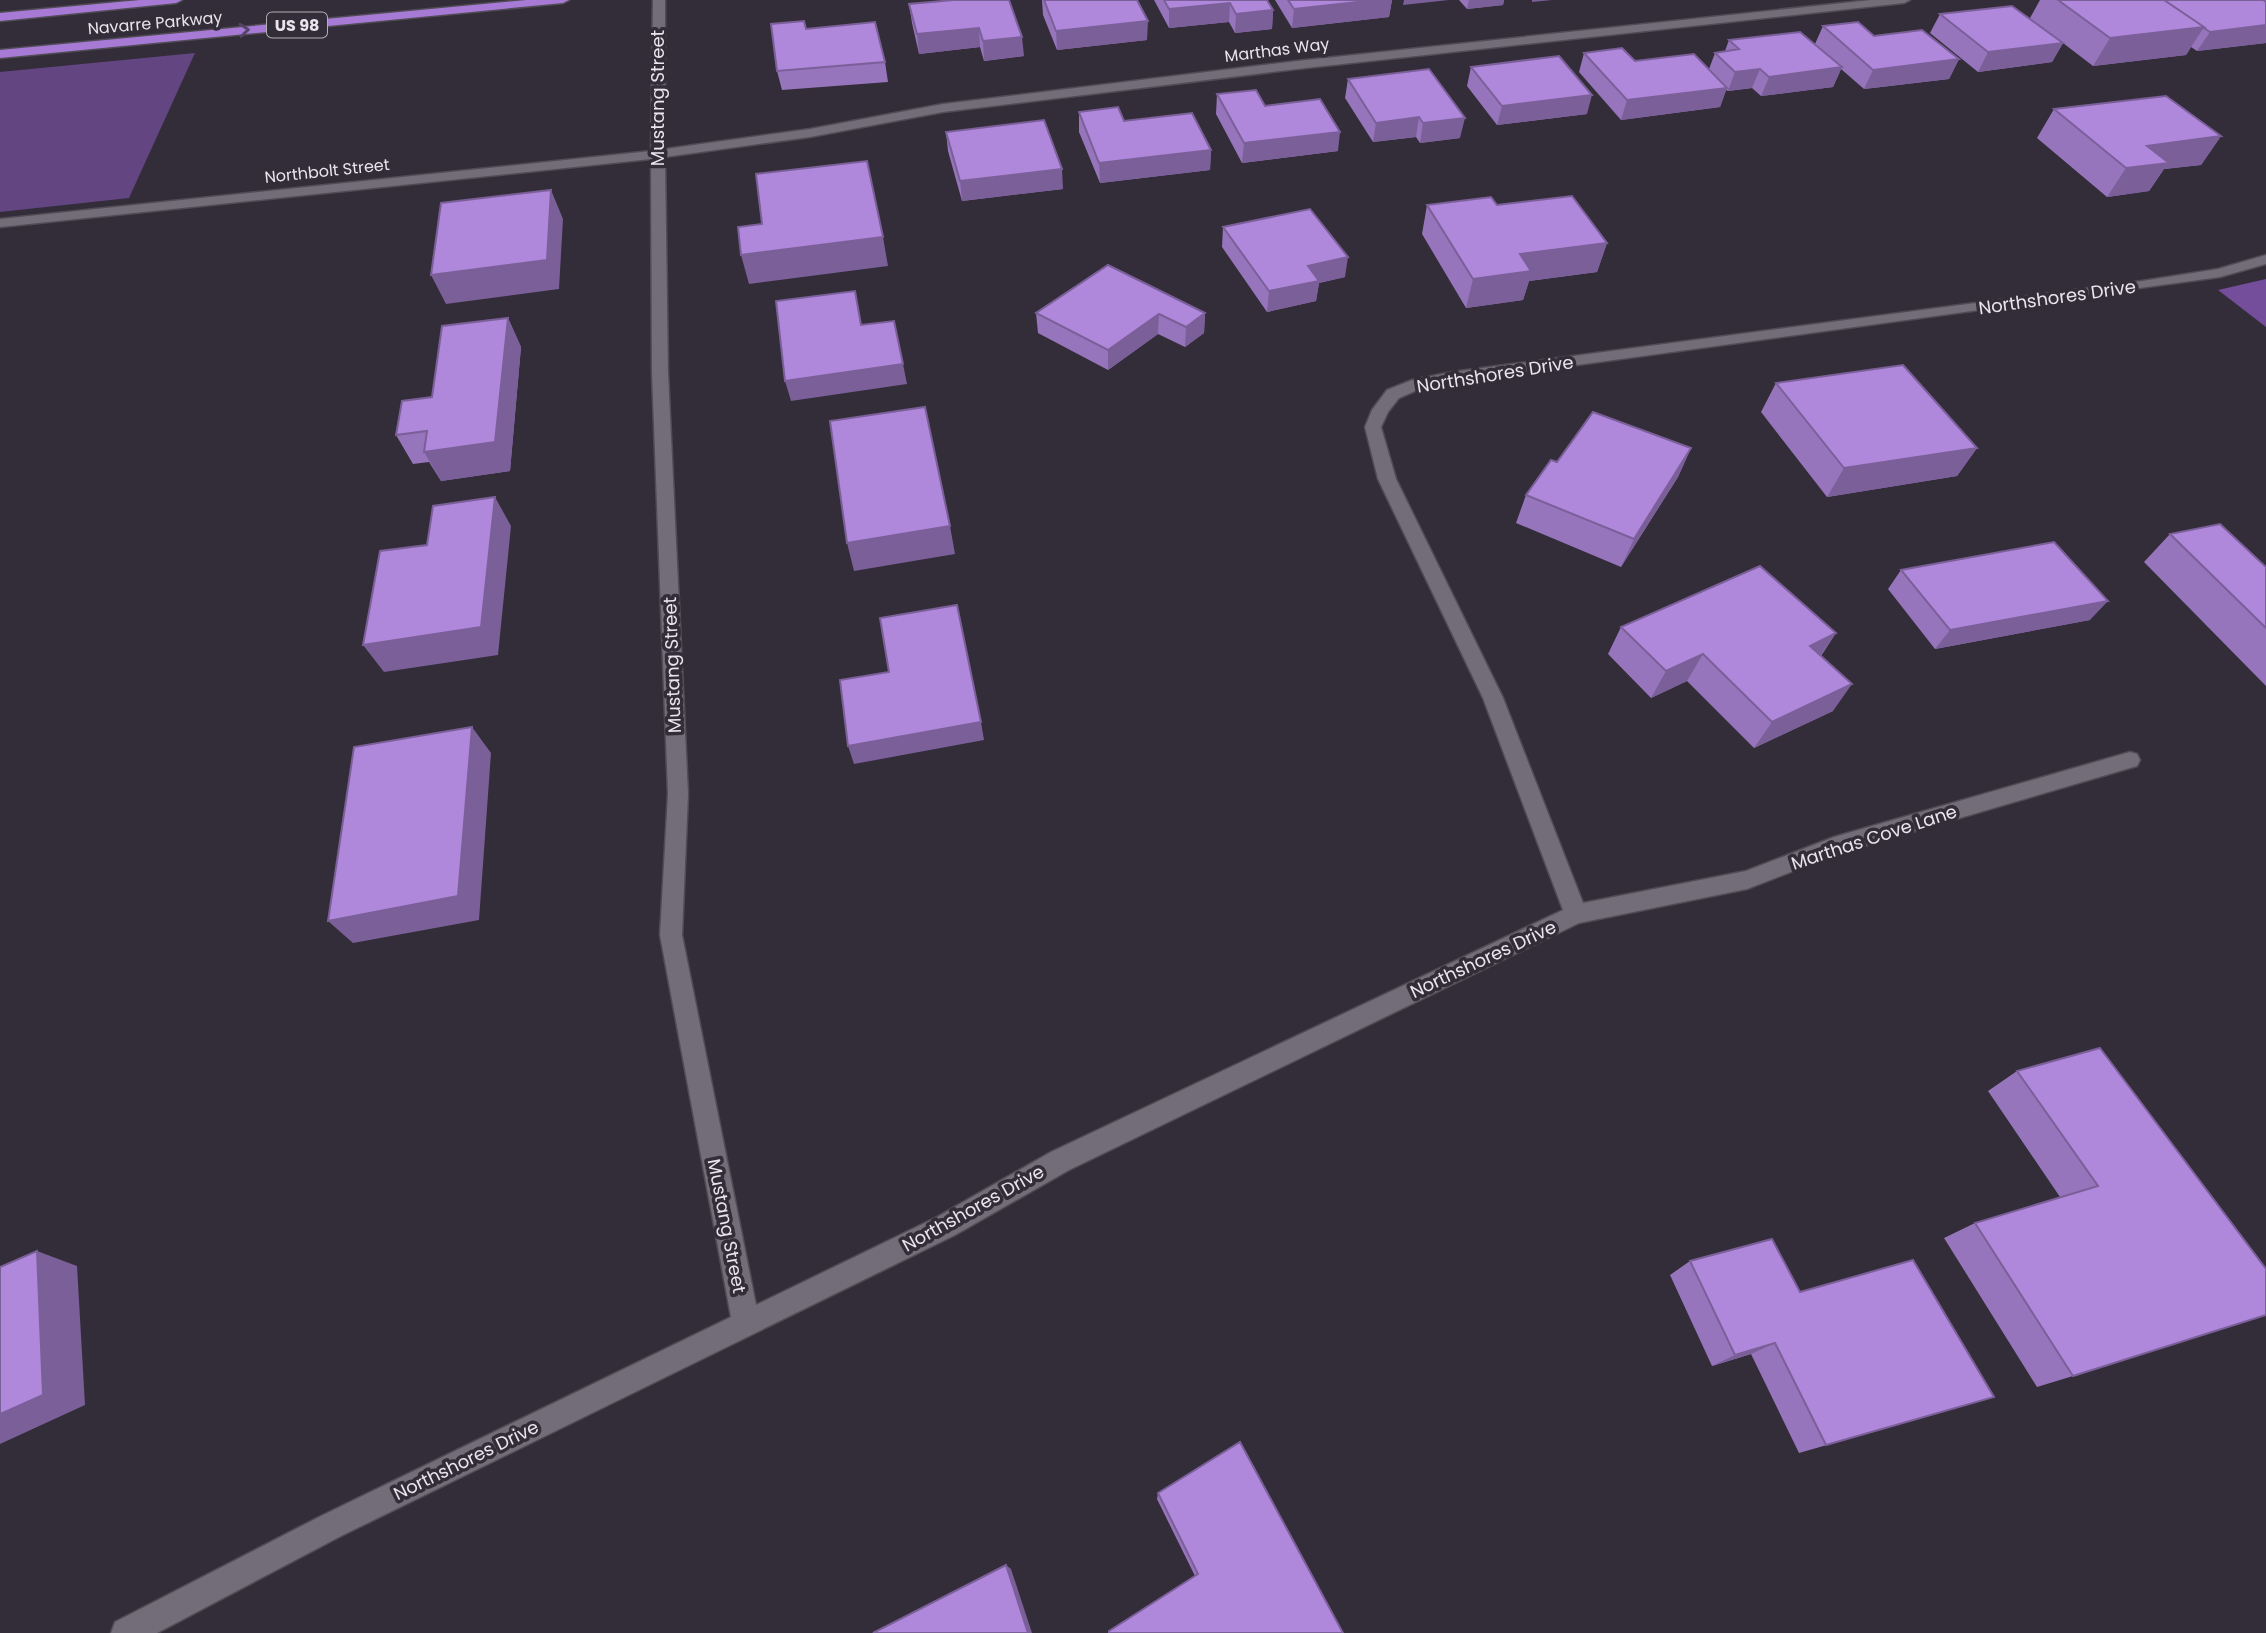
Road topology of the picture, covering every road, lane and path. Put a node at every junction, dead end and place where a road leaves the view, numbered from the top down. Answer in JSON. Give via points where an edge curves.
{"nodes":[{"id":1,"x":176,"y":0,"type":"edge"},
{"id":2,"x":563,"y":0,"type":"edge"},
{"id":3,"x":659,"y":0,"type":"edge"},
{"id":4,"x":1903,"y":0,"type":"edge"},
{"id":5,"x":94,"y":8,"type":"junction"},
{"id":6,"x":0,"y":17,"type":"edge"},
{"id":7,"x":0,"y":30,"type":"edge"},
{"id":8,"x":0,"y":54,"type":"edge"},
{"id":9,"x":657,"y":154,"type":"junction"},
{"id":10,"x":0,"y":223,"type":"edge"},
{"id":11,"x":2266,"y":259,"type":"edge"},
{"id":12,"x":2130,"y":760,"type":"dead end"},
{"id":13,"x":1576,"y":914,"type":"junction"},
{"id":14,"x":746,"y":1323,"type":"junction"},
{"id":15,"x":126,"y":1633,"type":"edge"}],
"edges":[{"from":1,"to":5,"type":"highway","name":"Navarre Parkway"},
{"from":8,"to":2,"type":"highway","name":"Navarre Parkway","number":"US 98","one_way":true},
{"from":3,"to":9,"type":"street","name":"Mustang Street"},
{"from":4,"to":9,"type":"street","name":"Marthas Way","via":[[997,101]]},
{"from":5,"to":6,"type":"highway","name":"Navarre Parkway"},
{"from":5,"to":7,"type":"highway"},
{"from":9,"to":10,"type":"street","name":"Northbolt Street"},
{"from":9,"to":14,"type":"street","name":"Mustang Street","via":[[660,373],[678,794],[671,935]]},
{"from":11,"to":13,"type":"street","name":"Northshores Drive","via":[[2220,273],[2142,285],[1452,377],[1393,394],[1373,427],[1387,479],[1493,698]]},
{"from":12,"to":13,"type":"street","name":"Marthas Cove Lane","via":[[1834,846],[1747,880]]},
{"from":13,"to":14,"type":"street","name":"Northshores Drive","via":[[1060,1161],[946,1226]]},
{"from":14,"to":15,"type":"street","name":"Northshores Drive","via":[[331,1526]]}]}
